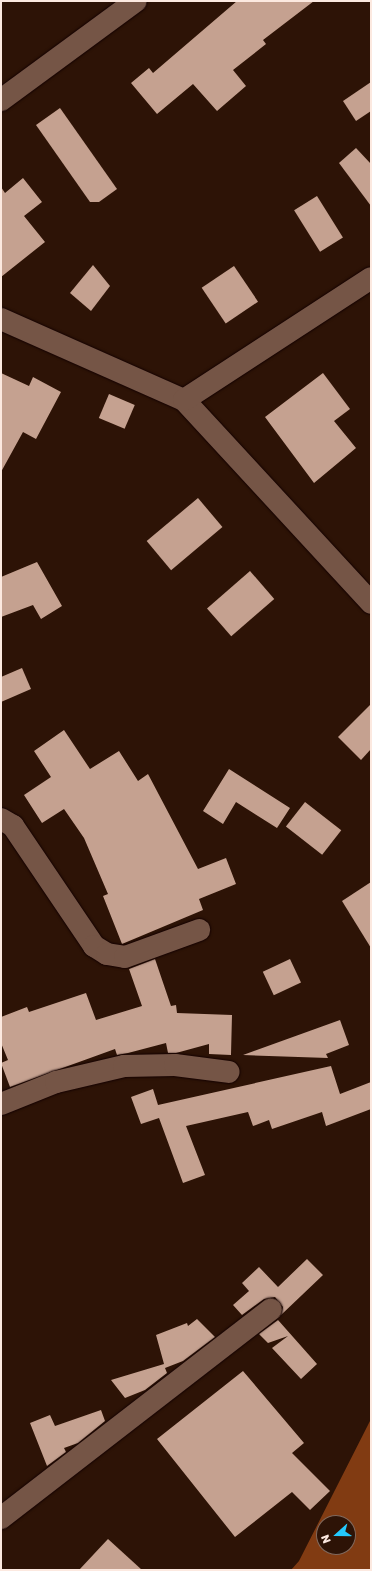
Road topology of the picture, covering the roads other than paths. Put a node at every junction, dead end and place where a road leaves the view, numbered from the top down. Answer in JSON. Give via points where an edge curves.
{"nodes":[{"id":1,"x":136,"y":1,"type":"edge"},
{"id":2,"x":1,"y":100,"type":"edge"},
{"id":3,"x":371,"y":278,"type":"edge"},
{"id":4,"x":1,"y":320,"type":"edge"},
{"id":5,"x":184,"y":400,"type":"junction"},
{"id":6,"x":371,"y":603,"type":"edge"},
{"id":7,"x":1,"y":819,"type":"edge"},
{"id":8,"x":199,"y":930,"type":"dead end"},
{"id":9,"x":229,"y":1072,"type":"dead end"},
{"id":10,"x":1,"y":1104,"type":"edge"},
{"id":11,"x":271,"y":1309,"type":"dead end"},
{"id":12,"x":1,"y":1518,"type":"edge"}],
"edges":[{"from":1,"to":2,"type":"street"},
{"from":3,"to":5,"type":"street"},
{"from":4,"to":5,"type":"street"},
{"from":5,"to":6,"type":"street"},
{"from":7,"to":8,"type":"street","via":[[13,826],[94,946],[107,954],[125,957]]},
{"from":9,"to":10,"type":"street","via":[[175,1065],[124,1066],[56,1082]]},
{"from":11,"to":12,"type":"street"}]}
